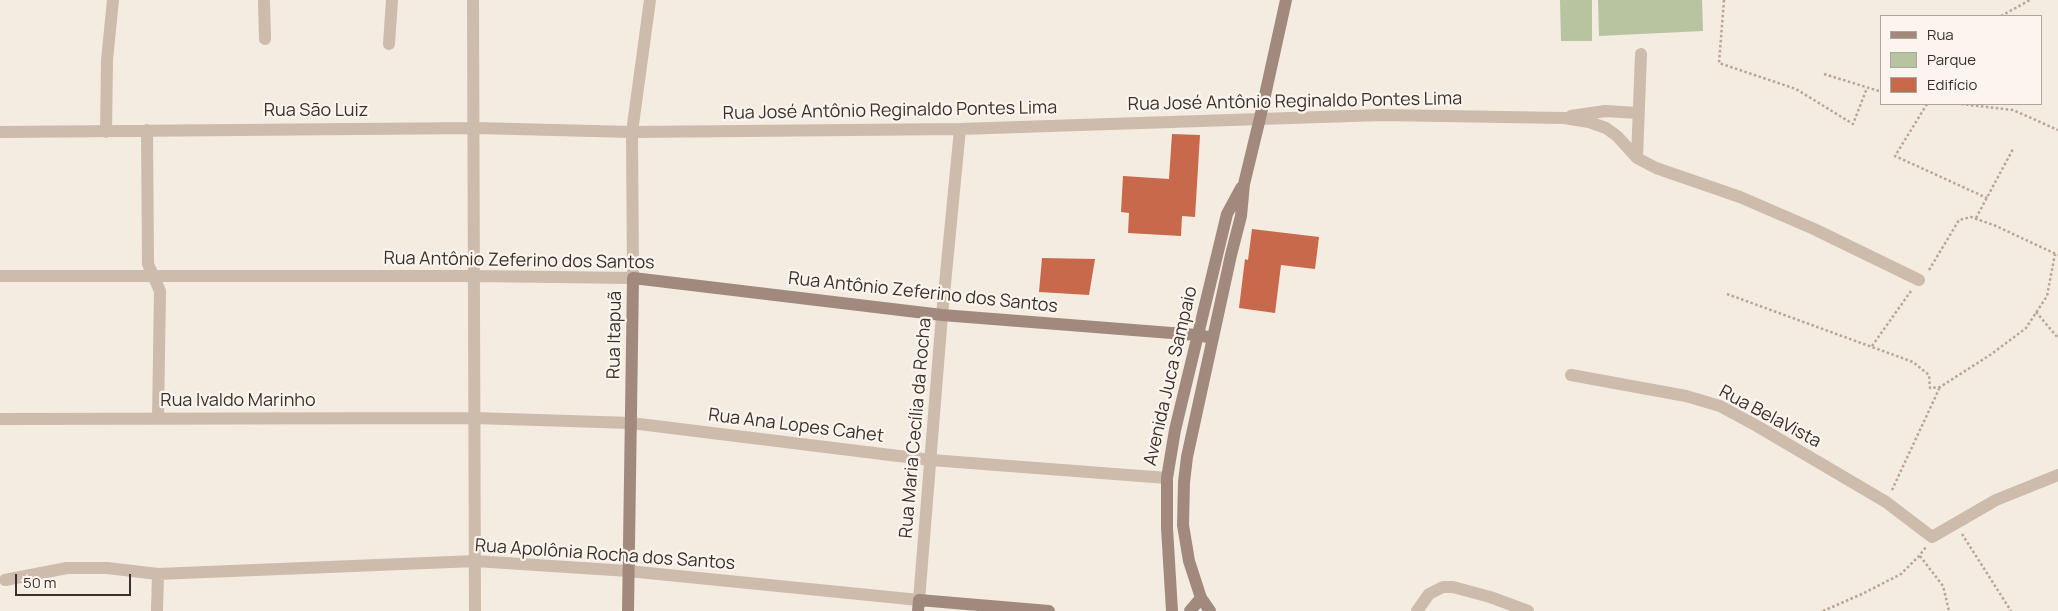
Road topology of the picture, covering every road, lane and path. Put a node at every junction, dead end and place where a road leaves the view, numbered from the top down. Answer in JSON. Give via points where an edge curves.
{"nodes":[{"id":1,"x":113,"y":0,"type":"edge"},
{"id":2,"x":264,"y":0,"type":"edge"},
{"id":3,"x":392,"y":0,"type":"edge"},
{"id":4,"x":473,"y":0,"type":"edge"},
{"id":5,"x":650,"y":0,"type":"edge"},
{"id":6,"x":1286,"y":0,"type":"edge"},
{"id":7,"x":1724,"y":0,"type":"edge"},
{"id":8,"x":2030,"y":0,"type":"edge"},
{"id":9,"x":2003,"y":15,"type":"edge"},
{"id":10,"x":265,"y":39,"type":"dead end"},
{"id":11,"x":389,"y":44,"type":"dead end"},
{"id":12,"x":1641,"y":54,"type":"dead end"},
{"id":13,"x":1824,"y":74,"type":"dead end"},
{"id":14,"x":1867,"y":88,"type":"junction"},
{"id":15,"x":1880,"y":91,"type":"edge"},
{"id":16,"x":1926,"y":105,"type":"edge"},
{"id":17,"x":1970,"y":105,"type":"edge"},
{"id":18,"x":1638,"y":114,"type":"junction"},
{"id":19,"x":1260,"y":118,"type":"junction"},
{"id":20,"x":1564,"y":118,"type":"junction"},
{"id":21,"x":475,"y":128,"type":"junction"},
{"id":22,"x":960,"y":129,"type":"junction"},
{"id":23,"x":147,"y":130,"type":"junction"},
{"id":24,"x":2058,"y":130,"type":"edge"},
{"id":25,"x":0,"y":132,"type":"edge"},
{"id":26,"x":106,"y":132,"type":"junction"},
{"id":27,"x":632,"y":132,"type":"junction"},
{"id":28,"x":2013,"y":149,"type":"dead end"},
{"id":29,"x":1637,"y":158,"type":"junction"},
{"id":30,"x":1244,"y":184,"type":"junction"},
{"id":31,"x":1987,"y":198,"type":"junction"},
{"id":32,"x":1976,"y":218,"type":"junction"},
{"id":33,"x":2056,"y":254,"type":"edge"},
{"id":34,"x":0,"y":276,"type":"edge"},
{"id":35,"x":474,"y":276,"type":"junction"},
{"id":36,"x":154,"y":277,"type":"junction"},
{"id":37,"x":633,"y":278,"type":"junction"},
{"id":38,"x":1920,"y":280,"type":"junction"},
{"id":39,"x":1728,"y":294,"type":"dead end"},
{"id":40,"x":2036,"y":312,"type":"junction"},
{"id":41,"x":942,"y":315,"type":"junction"},
{"id":42,"x":1197,"y":335,"type":"junction"},
{"id":43,"x":1213,"y":338,"type":"junction"},
{"id":44,"x":2058,"y":338,"type":"edge"},
{"id":45,"x":1872,"y":346,"type":"junction"},
{"id":46,"x":1571,"y":375,"type":"dead end"},
{"id":47,"x":1940,"y":387,"type":"junction"},
{"id":48,"x":158,"y":418,"type":"junction"},
{"id":49,"x":475,"y":418,"type":"junction"},
{"id":50,"x":0,"y":419,"type":"edge"},
{"id":51,"x":631,"y":423,"type":"junction"},
{"id":52,"x":930,"y":460,"type":"junction"},
{"id":53,"x":2058,"y":475,"type":"edge"},
{"id":54,"x":1166,"y":478,"type":"junction"},
{"id":55,"x":1886,"y":502,"type":"junction"},
{"id":56,"x":1956,"y":524,"type":"junction"},
{"id":57,"x":1932,"y":537,"type":"junction"},
{"id":58,"x":1920,"y":556,"type":"junction"},
{"id":59,"x":476,"y":561,"type":"junction"},
{"id":60,"x":628,"y":571,"type":"junction"},
{"id":61,"x":158,"y":574,"type":"junction"},
{"id":62,"x":5,"y":580,"type":"dead end"},
{"id":63,"x":1201,"y":598,"type":"junction"},
{"id":64,"x":919,"y":605,"type":"edge"},
{"id":65,"x":157,"y":611,"type":"edge"},
{"id":66,"x":475,"y":611,"type":"edge"},
{"id":67,"x":628,"y":611,"type":"edge"},
{"id":68,"x":1049,"y":611,"type":"edge"},
{"id":69,"x":1172,"y":611,"type":"edge"},
{"id":70,"x":1190,"y":611,"type":"edge"},
{"id":71,"x":1210,"y":611,"type":"edge"},
{"id":72,"x":1417,"y":611,"type":"edge"},
{"id":73,"x":1528,"y":611,"type":"edge"},
{"id":74,"x":1823,"y":611,"type":"edge"},
{"id":75,"x":1949,"y":611,"type":"edge"},
{"id":76,"x":2011,"y":611,"type":"edge"}],
"edges":[{"from":1,"to":26,"type":"street","via":[[107,60]]},
{"from":2,"to":10,"type":"street"},
{"from":3,"to":11,"type":"street"},
{"from":4,"to":21,"type":"street"},
{"from":5,"to":27,"type":"street","name":"Rua Itapuã"},
{"from":6,"to":19,"type":"main road","name":"Avenida Juca Sampaio"},
{"from":7,"to":14,"type":"path","via":[[1719,63],[1796,89],[1853,124]]},
{"from":8,"to":9,"type":"path"},
{"from":12,"to":18,"type":"street"},
{"from":13,"to":14,"type":"path"},
{"from":14,"to":15,"type":"path"},
{"from":16,"to":31,"type":"path","via":[[1895,156]]},
{"from":17,"to":24,"type":"path","via":[[2013,110]]},
{"from":18,"to":20,"type":"street","via":[[1605,111]]},
{"from":18,"to":29,"type":"street"},
{"from":19,"to":20,"type":"street","name":"Rua José Antônio Reginaldo Pontes Lima","via":[[1381,115]]},
{"from":19,"to":22,"type":"street","name":"Rua José Antônio Reginaldo Pontes Lima"},
{"from":19,"to":30,"type":"main road","name":"Avenida Juca Sampaio"},
{"from":20,"to":29,"type":"street","name":"Rua José Antônio Reginaldo Pontes Lima","via":[[1606,128]]},
{"from":21,"to":23,"type":"street","name":"Rua São Luiz"},
{"from":21,"to":27,"type":"street","name":"Rua São Luiz"},
{"from":21,"to":35,"type":"street"},
{"from":22,"to":27,"type":"street","name":"Rua José Antônio Reginaldo Pontes Lima"},
{"from":22,"to":41,"type":"street","name":"Rua Maria Cecília da Rocha"},
{"from":23,"to":26,"type":"street","name":"Rua São Luiz"},
{"from":23,"to":36,"type":"street","via":[[148,264]]},
{"from":25,"to":26,"type":"street","name":"Rua São Luiz"},
{"from":27,"to":37,"type":"street","name":"Rua Itapuã"},
{"from":28,"to":31,"type":"path"},
{"from":29,"to":38,"type":"street","name":"Rua José Antônio Reginaldo Pontes Lima","via":[[1656,168],[1740,196]]},
{"from":30,"to":42,"type":"main road","name":"Avenida Juca Sampaio","via":[[1227,214]]},
{"from":30,"to":43,"type":"main road","name":"Avenida Juca Sampaio","via":[[1241,216]]},
{"from":31,"to":32,"type":"path"},
{"from":32,"to":33,"type":"path"},
{"from":32,"to":38,"type":"path","via":[[1971,216],[1959,220],[1931,268]]},
{"from":33,"to":40,"type":"path","via":[[2047,296]]},
{"from":34,"to":36,"type":"street","name":"Rua Antônio Zeferino dos Santos"},
{"from":35,"to":36,"type":"street","name":"Rua Antônio Zeferino dos Santos"},
{"from":35,"to":37,"type":"street","name":"Rua Antônio Zeferino dos Santos"},
{"from":35,"to":49,"type":"street"},
{"from":36,"to":48,"type":"street","via":[[160,291]]},
{"from":37,"to":41,"type":"main road","name":"Rua Antônio Zeferino dos Santos"},
{"from":37,"to":51,"type":"main road","name":"Rua Itapuã"},
{"from":38,"to":45,"type":"path"},
{"from":39,"to":45,"type":"path"},
{"from":40,"to":44,"type":"path"},
{"from":40,"to":47,"type":"path","via":[[2026,328]]},
{"from":41,"to":42,"type":"main road","name":"Rua Antônio Zeferino dos Santos"},
{"from":41,"to":52,"type":"street","name":"Rua Maria Cecília da Rocha"},
{"from":42,"to":43,"type":"main road","name":"Rua Antônio Zeferino dos Santos"},
{"from":42,"to":54,"type":"main road","name":"Avenida Juca Sampaio"},
{"from":43,"to":63,"type":"main road","name":"Avenida Juca Sampaio","via":[[1184,482],[1183,525],[1188,561]]},
{"from":45,"to":47,"type":"path","via":[[1913,362],[1928,375],[1930,388]]},
{"from":46,"to":55,"type":"street","name":"Rua BelaVista","via":[[1686,396],[1720,406]]},
{"from":47,"to":55,"type":"path"},
{"from":48,"to":49,"type":"street","name":"Rua Ivaldo Marinho"},
{"from":48,"to":50,"type":"street","name":"Rua Ivaldo Marinho"},
{"from":49,"to":51,"type":"street","name":"Rua Ivaldo Marinho"},
{"from":49,"to":59,"type":"street"},
{"from":51,"to":52,"type":"street","name":"Rua Ana Lopes Cahet"},
{"from":51,"to":60,"type":"main road","name":"Rua Itapuã"},
{"from":52,"to":54,"type":"street","name":"Rua Ana Lopes Cahet"},
{"from":52,"to":64,"type":"street","name":"Rua Maria Cecília da Rocha"},
{"from":53,"to":56,"type":"street","via":[[1996,500]]},
{"from":54,"to":69,"type":"main road","name":"Avenida Juca Sampaio"},
{"from":55,"to":57,"type":"street","name":"Rua BelaVista"},
{"from":56,"to":57,"type":"street"},
{"from":56,"to":76,"type":"path"},
{"from":57,"to":58,"type":"path"},
{"from":58,"to":74,"type":"path","via":[[1901,574]]},
{"from":58,"to":75,"type":"path","via":[[1943,586]]},
{"from":59,"to":60,"type":"street","name":"Rua Apolônia Rocha dos Santos"},
{"from":59,"to":61,"type":"street","name":"Rua Apolônia Rocha dos Santos"},
{"from":59,"to":66,"type":"street"},
{"from":60,"to":64,"type":"street","name":"Rua Apolônia Rocha dos Santos"},
{"from":60,"to":67,"type":"main road","name":"Rua Itapuã"},
{"from":61,"to":62,"type":"street","name":"Rua Apolônia Rocha dos Santos","via":[[107,568],[67,568]]},
{"from":61,"to":65,"type":"street"},
{"from":63,"to":70,"type":"main road"},
{"from":63,"to":71,"type":"main road","name":"Avenida Juca Sampaio"},
{"from":64,"to":68,"type":"main road","name":"Rua Apolônia Rocha dos Santos"},
{"from":72,"to":73,"type":"street","via":[[1429,594],[1443,587],[1490,597]]}]}
